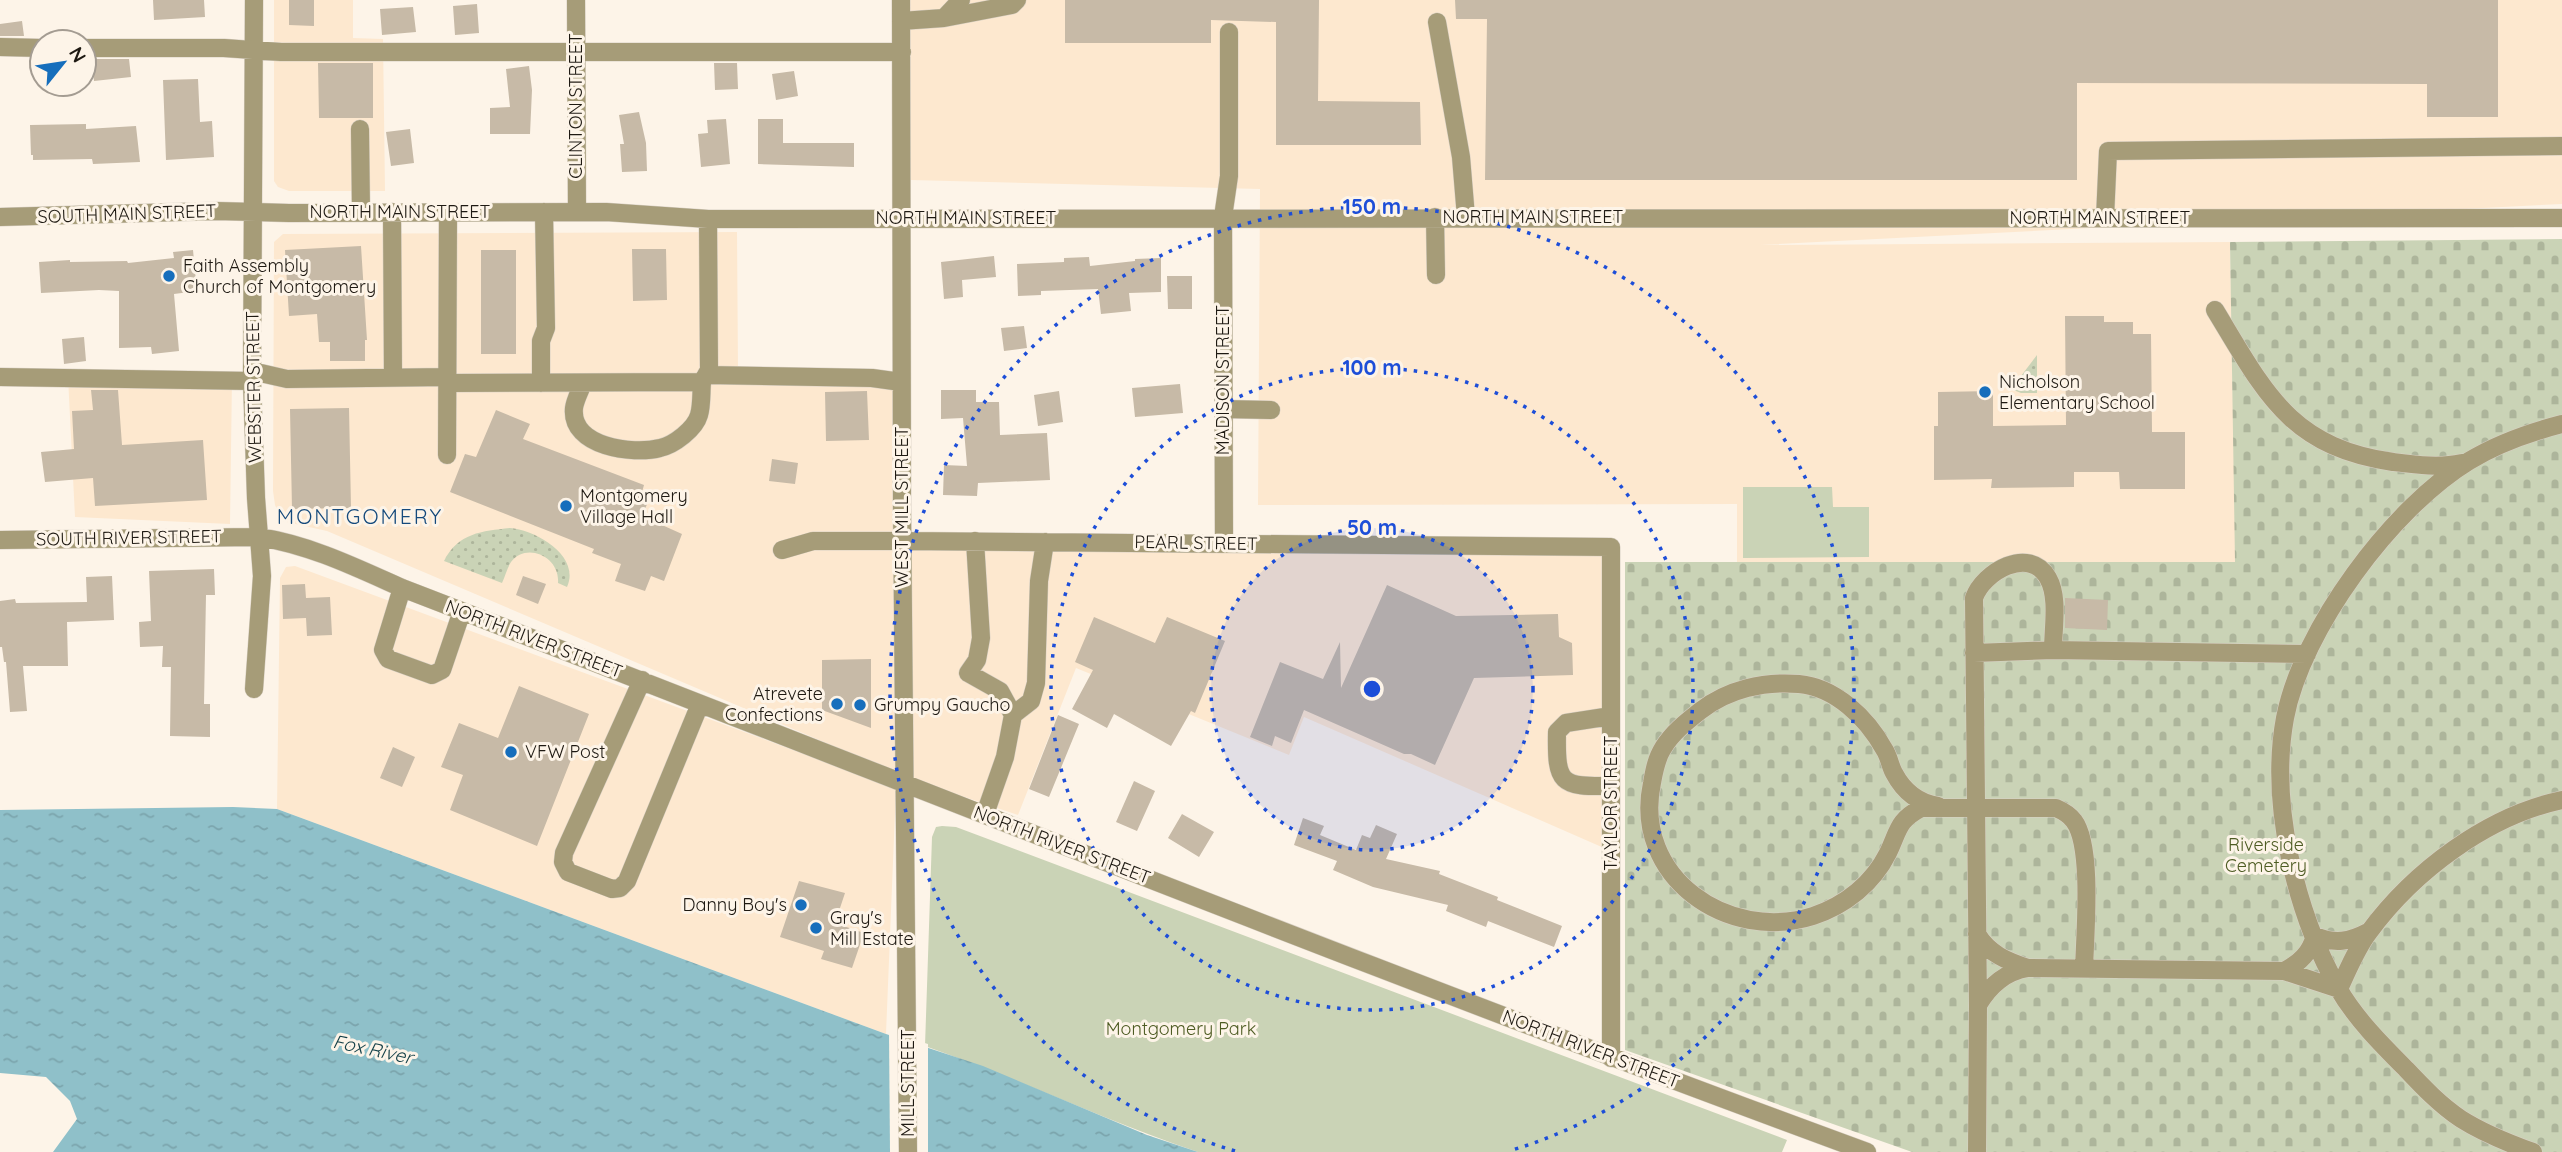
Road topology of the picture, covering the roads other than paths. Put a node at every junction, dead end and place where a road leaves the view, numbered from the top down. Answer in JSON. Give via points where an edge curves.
{"nodes":[{"id":1,"x":254,"y":0,"type":"edge"},
{"id":2,"x":576,"y":0,"type":"edge"},
{"id":3,"x":901,"y":0,"type":"edge"},
{"id":4,"x":961,"y":0,"type":"edge"},
{"id":5,"x":1017,"y":0,"type":"edge"},
{"id":6,"x":944,"y":18,"type":"junction"},
{"id":7,"x":901,"y":21,"type":"junction"},
{"id":8,"x":1437,"y":22,"type":"dead end"},
{"id":9,"x":1229,"y":32,"type":"dead end"},
{"id":10,"x":0,"y":47,"type":"edge"},
{"id":11,"x":28,"y":48,"type":"edge"},
{"id":12,"x":98,"y":48,"type":"edge"},
{"id":13,"x":254,"y":52,"type":"junction"},
{"id":14,"x":575,"y":52,"type":"junction"},
{"id":15,"x":902,"y":52,"type":"junction"},
{"id":16,"x":360,"y":129,"type":"dead end"},
{"id":17,"x":2562,"y":146,"type":"edge"},
{"id":18,"x":253,"y":212,"type":"junction"},
{"id":19,"x":361,"y":212,"type":"junction"},
{"id":20,"x":392,"y":212,"type":"junction"},
{"id":21,"x":448,"y":212,"type":"junction"},
{"id":22,"x":544,"y":212,"type":"junction"},
{"id":23,"x":577,"y":212,"type":"junction"},
{"id":24,"x":0,"y":217,"type":"edge"},
{"id":25,"x":1223,"y":217,"type":"junction"},
{"id":26,"x":1466,"y":217,"type":"junction"},
{"id":27,"x":1435,"y":218,"type":"junction"},
{"id":28,"x":2105,"y":218,"type":"junction"},
{"id":29,"x":2562,"y":218,"type":"edge"},
{"id":30,"x":708,"y":219,"type":"junction"},
{"id":31,"x":901,"y":219,"type":"junction"},
{"id":32,"x":1436,"y":275,"type":"dead end"},
{"id":33,"x":2215,"y":310,"type":"dead end"},
{"id":34,"x":252,"y":376,"type":"junction"},
{"id":35,"x":0,"y":377,"type":"edge"},
{"id":36,"x":393,"y":377,"type":"junction"},
{"id":37,"x":704,"y":379,"type":"junction"},
{"id":38,"x":448,"y":380,"type":"junction"},
{"id":39,"x":901,"y":382,"type":"junction"},
{"id":40,"x":541,"y":383,"type":"junction"},
{"id":41,"x":583,"y":383,"type":"junction"},
{"id":42,"x":1223,"y":409,"type":"junction"},
{"id":43,"x":1271,"y":410,"type":"dead end"},
{"id":44,"x":2562,"y":424,"type":"edge"},
{"id":45,"x":447,"y":455,"type":"dead end"},
{"id":46,"x":2469,"y":461,"type":"junction"},
{"id":47,"x":259,"y":537,"type":"junction"},
{"id":48,"x":0,"y":540,"type":"edge"},
{"id":49,"x":902,"y":541,"type":"junction"},
{"id":50,"x":975,"y":541,"type":"junction"},
{"id":51,"x":1045,"y":542,"type":"junction"},
{"id":52,"x":1224,"y":544,"type":"junction"},
{"id":53,"x":1611,"y":547,"type":"joint"},
{"id":54,"x":782,"y":550,"type":"dead end"},
{"id":55,"x":402,"y":588,"type":"junction"},
{"id":56,"x":462,"y":611,"type":"junction"},
{"id":57,"x":2053,"y":650,"type":"junction"},
{"id":58,"x":1974,"y":653,"type":"junction"},
{"id":59,"x":2307,"y":654,"type":"junction"},
{"id":60,"x":642,"y":680,"type":"junction"},
{"id":61,"x":254,"y":689,"type":"dead end"},
{"id":62,"x":700,"y":704,"type":"junction"},
{"id":63,"x":1013,"y":715,"type":"junction"},
{"id":64,"x":1611,"y":716,"type":"junction"},
{"id":65,"x":904,"y":783,"type":"junction"},
{"id":66,"x":1611,"y":786,"type":"junction"},
{"id":67,"x":2562,"y":800,"type":"edge"},
{"id":68,"x":1938,"y":806,"type":"junction"},
{"id":69,"x":1976,"y":808,"type":"junction"},
{"id":70,"x":985,"y":814,"type":"junction"},
{"id":71,"x":2368,"y":932,"type":"junction"},
{"id":72,"x":1978,"y":934,"type":"junction"},
{"id":73,"x":2315,"y":936,"type":"junction"},
{"id":74,"x":2028,"y":968,"type":"junction"},
{"id":75,"x":2084,"y":969,"type":"junction"},
{"id":76,"x":2284,"y":971,"type":"junction"},
{"id":77,"x":2339,"y":989,"type":"junction"},
{"id":78,"x":1978,"y":1005,"type":"junction"},
{"id":79,"x":907,"y":1014,"type":"joint"},
{"id":80,"x":1611,"y":1058,"type":"junction"},
{"id":81,"x":908,"y":1152,"type":"edge"},
{"id":82,"x":1867,"y":1152,"type":"edge"},
{"id":83,"x":1977,"y":1152,"type":"edge"},
{"id":84,"x":2533,"y":1152,"type":"edge"}],
"edges":[{"from":1,"to":13,"type":"street","name":"WEBSTER STREET"},
{"from":2,"to":14,"type":"street","name":"CLINTON STREET"},
{"from":3,"to":7,"type":"street","name":"WEST MILL STREET"},
{"from":4,"to":6,"type":"street"},
{"from":5,"to":6,"type":"street","via":[[1012,5]]},
{"from":6,"to":7,"type":"street"},
{"from":7,"to":15,"type":"street","name":"WEST MILL STREET"},
{"from":8,"to":26,"type":"street","via":[[1461,157]]},
{"from":9,"to":25,"type":"street","name":"MADISON STREET","via":[[1229,176]]},
{"from":10,"to":11,"type":"street"},
{"from":12,"to":13,"type":"street"},
{"from":13,"to":14,"type":"street"},
{"from":13,"to":18,"type":"street","name":"WEBSTER STREET"},
{"from":14,"to":15,"type":"street"},
{"from":14,"to":23,"type":"street","name":"CLINTON STREET"},
{"from":15,"to":31,"type":"street","name":"WEST MILL STREET"},
{"from":16,"to":19,"type":"street"},
{"from":17,"to":28,"type":"street","via":[[2108,151]]},
{"from":18,"to":19,"type":"street","name":"NORTH MAIN STREET"},
{"from":18,"to":24,"type":"street","name":"SOUTH MAIN STREET"},
{"from":18,"to":34,"type":"street","name":"WEBSTER STREET"},
{"from":19,"to":20,"type":"street","name":"NORTH MAIN STREET"},
{"from":20,"to":21,"type":"street","name":"NORTH MAIN STREET"},
{"from":20,"to":36,"type":"street"},
{"from":21,"to":22,"type":"street","name":"NORTH MAIN STREET"},
{"from":21,"to":38,"type":"street"},
{"from":22,"to":23,"type":"street","name":"NORTH MAIN STREET"},
{"from":22,"to":40,"type":"street","via":[[546,328],[541,341]]},
{"from":23,"to":30,"type":"street","name":"NORTH MAIN STREET"},
{"from":25,"to":27,"type":"street","name":"NORTH MAIN STREET"},
{"from":25,"to":31,"type":"street","name":"NORTH MAIN STREET"},
{"from":25,"to":42,"type":"street","name":"MADISON STREET"},
{"from":26,"to":27,"type":"street","name":"NORTH MAIN STREET"},
{"from":26,"to":28,"type":"street","name":"NORTH MAIN STREET"},
{"from":27,"to":32,"type":"street"},
{"from":28,"to":29,"type":"street","name":"NORTH MAIN STREET"},
{"from":30,"to":31,"type":"street","name":"NORTH MAIN STREET"},
{"from":30,"to":37,"type":"street","via":[[709,370]]},
{"from":31,"to":39,"type":"street","name":"WEST MILL STREET"},
{"from":33,"to":46,"type":"street","via":[[2272,401],[2306,433],[2375,459],[2447,467]]},
{"from":34,"to":35,"type":"street"},
{"from":34,"to":36,"type":"street"},
{"from":34,"to":47,"type":"street","name":"WEBSTER STREET"},
{"from":36,"to":38,"type":"street"},
{"from":37,"to":39,"type":"street","via":[[872,378]]},
{"from":37,"to":41,"type":"street"},
{"from":37,"to":41,"type":"street","via":[[699,416],[686,434],[661,448],[636,449],[609,448],[587,436],[577,424],[574,409]]},
{"from":38,"to":40,"type":"street"},
{"from":38,"to":45,"type":"street"},
{"from":39,"to":49,"type":"street","name":"WEST MILL STREET"},
{"from":40,"to":41,"type":"street"},
{"from":42,"to":43,"type":"street"},
{"from":42,"to":52,"type":"street","name":"MADISON STREET"},
{"from":44,"to":46,"type":"street"},
{"from":46,"to":59,"type":"street","via":[[2419,502],[2369,553]]},
{"from":47,"to":48,"type":"street","name":"SOUTH RIVER STREET"},
{"from":47,"to":55,"type":"street","name":"NORTH RIVER STREET","via":[[317,551]]},
{"from":47,"to":61,"type":"street","name":"WEBSTER STREET","via":[[262,576]]},
{"from":49,"to":50,"type":"street","name":"PEARL STREET"},
{"from":49,"to":54,"type":"street","name":"PEARL STREET","via":[[813,541]]},
{"from":49,"to":65,"type":"street","name":"WEST MILL STREET"},
{"from":50,"to":51,"type":"street","name":"PEARL STREET"},
{"from":50,"to":63,"type":"street","via":[[981,638],[977,660],[968,673],[1000,691]]},
{"from":51,"to":52,"type":"street","name":"PEARL STREET"},
{"from":51,"to":63,"type":"street","via":[[1037,683],[1031,701]]},
{"from":52,"to":53,"type":"street","name":"PEARL STREET"},
{"from":53,"to":64,"type":"street","name":"TAYLOR STREET"},
{"from":55,"to":56,"type":"street","name":"NORTH RIVER STREET"},
{"from":55,"to":56,"type":"street","via":[[383,650],[388,659],[432,675],[442,670]]},
{"from":56,"to":60,"type":"street","name":"NORTH RIVER STREET"},
{"from":57,"to":58,"type":"street"},
{"from":57,"to":58,"type":"street","via":[[2049,580],[2043,571],[2019,563],[1997,570],[1977,589]]},
{"from":57,"to":59,"type":"street"},
{"from":58,"to":69,"type":"street"},
{"from":59,"to":73,"type":"street","via":[[2285,718],[2280,759],[2292,870]]},
{"from":60,"to":62,"type":"street","name":"NORTH RIVER STREET"},
{"from":60,"to":62,"type":"street","via":[[564,853],[568,872],[612,890],[626,881]]},
{"from":62,"to":65,"type":"street","name":"NORTH RIVER STREET"},
{"from":63,"to":70,"type":"street","via":[[1005,757]]},
{"from":64,"to":66,"type":"street","name":"TAYLOR STREET"},
{"from":64,"to":66,"type":"street","via":[[1566,723],[1557,732],[1556,765],[1563,780],[1578,787]]},
{"from":65,"to":70,"type":"street","name":"NORTH RIVER STREET"},
{"from":65,"to":79,"type":"street","name":"WEST MILL STREET"},
{"from":66,"to":80,"type":"street","name":"TAYLOR STREET"},
{"from":67,"to":71,"type":"street","via":[[2542,804],[2469,841],[2421,877]]},
{"from":68,"to":68,"type":"street","via":[[1921,808],[1900,823],[1879,869],[1855,894],[1815,915],[1773,924],[1731,917],[1689,893],[1661,857],[1648,811],[1655,767],[1671,736],[1713,701],[1734,691],[1779,683],[1814,687],[1843,702],[1871,730],[1894,774],[1914,799]]},
{"from":68,"to":69,"type":"street"},
{"from":69,"to":72,"type":"street"},
{"from":69,"to":75,"type":"street","via":[[2045,806],[2074,820],[2085,857]]},
{"from":70,"to":80,"type":"street","name":"NORTH RIVER STREET"},
{"from":71,"to":73,"type":"street","via":[[2342,942]]},
{"from":71,"to":77,"type":"street"},
{"from":72,"to":74,"type":"street","via":[[1987,949]]},
{"from":72,"to":78,"type":"street"},
{"from":73,"to":76,"type":"street","via":[[2304,957]]},
{"from":73,"to":77,"type":"street"},
{"from":74,"to":75,"type":"street"},
{"from":74,"to":78,"type":"street","via":[[2004,975]]},
{"from":75,"to":76,"type":"street"},
{"from":76,"to":77,"type":"street"},
{"from":77,"to":84,"type":"street","via":[[2382,1045],[2432,1097],[2460,1119]]},
{"from":78,"to":83,"type":"street"},
{"from":79,"to":81,"type":"street","name":"MILL STREET"},
{"from":80,"to":82,"type":"street","name":"NORTH RIVER STREET"}]}
